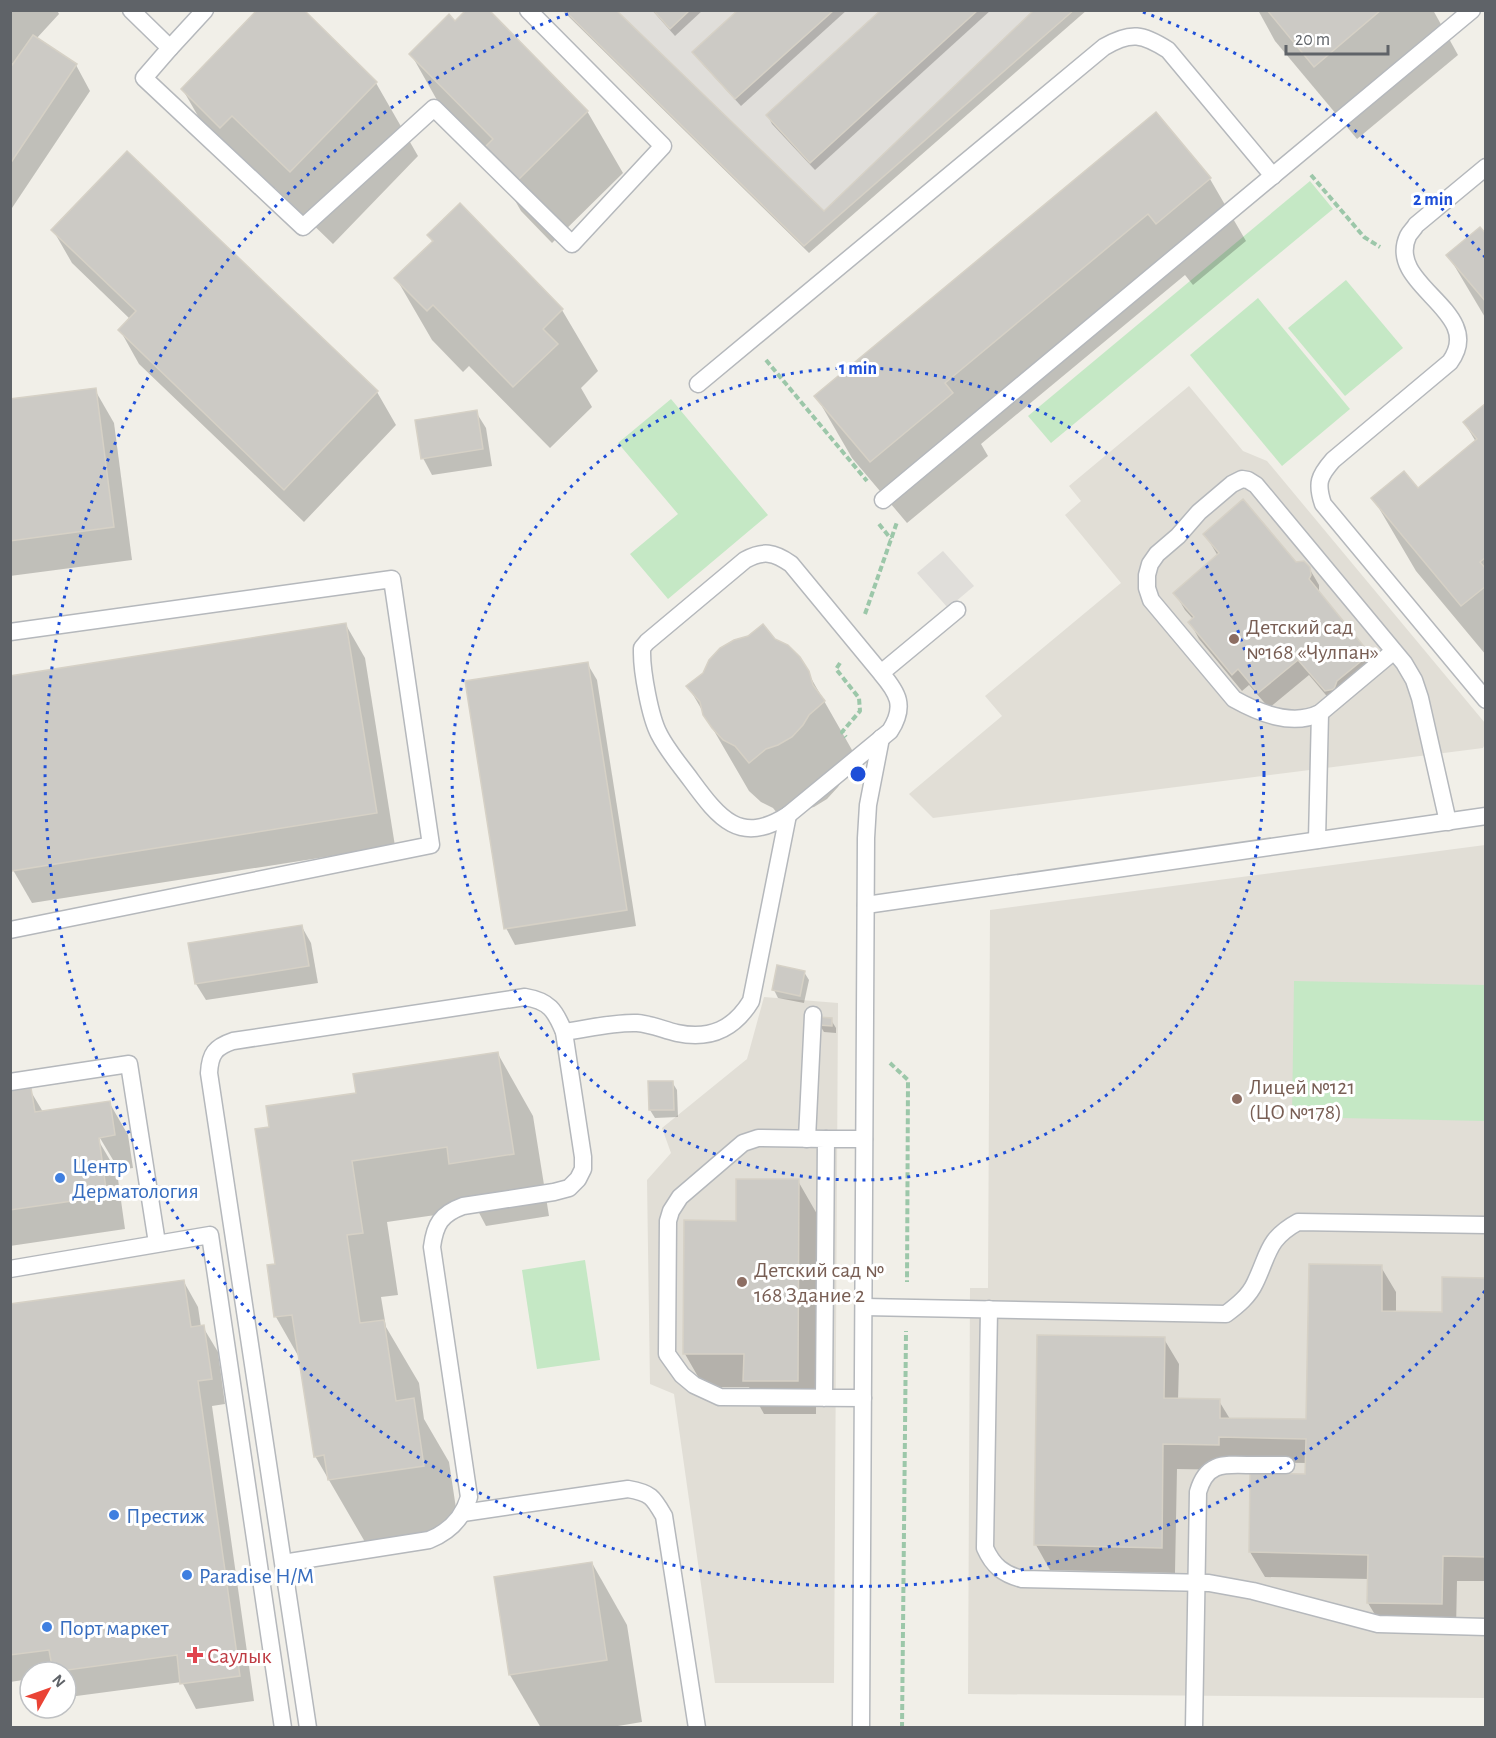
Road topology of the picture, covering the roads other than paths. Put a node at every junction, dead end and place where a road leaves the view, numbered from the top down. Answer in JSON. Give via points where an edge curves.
{"nodes":[{"id":1,"x":131,"y":10,"type":"edge"},
{"id":2,"x":205,"y":10,"type":"edge"},
{"id":3,"x":528,"y":10,"type":"edge"},
{"id":4,"x":1472,"y":10,"type":"edge"},
{"id":5,"x":170,"y":48,"type":"junction"},
{"id":6,"x":1485,"y":167,"type":"edge"},
{"id":7,"x":1273,"y":176,"type":"junction"},
{"id":8,"x":698,"y":384,"type":"dead end"},
{"id":9,"x":884,"y":500,"type":"road end"},
{"id":10,"x":957,"y":610,"type":"dead end"},
{"id":11,"x":10,"y":632,"type":"edge"},
{"id":12,"x":1394,"y":651,"type":"junction"},
{"id":13,"x":881,"y":673,"type":"junction"},
{"id":14,"x":1485,"y":700,"type":"edge"},
{"id":15,"x":1320,"y":713,"type":"junction"},
{"id":16,"x":881,"y":738,"type":"junction"},
{"id":17,"x":788,"y":815,"type":"junction"},
{"id":18,"x":1485,"y":816,"type":"edge"},
{"id":19,"x":1448,"y":822,"type":"junction"},
{"id":20,"x":1317,"y":840,"type":"junction"},
{"id":21,"x":866,"y":904,"type":"junction"},
{"id":22,"x":10,"y":930,"type":"edge"},
{"id":23,"x":813,"y":1015,"type":"dead end"},
{"id":24,"x":564,"y":1032,"type":"junction"},
{"id":25,"x":10,"y":1082,"type":"edge"},
{"id":26,"x":807,"y":1139,"type":"junction"},
{"id":27,"x":826,"y":1139,"type":"junction"},
{"id":28,"x":864,"y":1139,"type":"junction"},
{"id":29,"x":1485,"y":1225,"type":"edge"},
{"id":30,"x":157,"y":1243,"type":"junction"},
{"id":31,"x":10,"y":1269,"type":"edge"},
{"id":32,"x":864,"y":1307,"type":"junction"},
{"id":33,"x":989,"y":1309,"type":"junction"},
{"id":34,"x":824,"y":1398,"type":"junction"},
{"id":35,"x":863,"y":1398,"type":"junction"},
{"id":36,"x":1286,"y":1465,"type":"dead end"},
{"id":37,"x":463,"y":1513,"type":"junction"},
{"id":38,"x":283,"y":1563,"type":"junction"},
{"id":39,"x":1196,"y":1583,"type":"junction"},
{"id":40,"x":1485,"y":1627,"type":"edge"},
{"id":41,"x":283,"y":1728,"type":"edge"},
{"id":42,"x":308,"y":1728,"type":"edge"},
{"id":43,"x":697,"y":1728,"type":"edge"},
{"id":44,"x":861,"y":1728,"type":"edge"},
{"id":45,"x":1194,"y":1728,"type":"edge"}],
"edges":[{"from":1,"to":5,"type":"lane"},
{"from":2,"to":5,"type":"lane"},
{"from":3,"to":5,"type":"lane","via":[[663,146],[572,244],[434,108],[303,227],[144,78]]},
{"from":4,"to":7,"type":"lane"},
{"from":6,"to":14,"type":"lane","via":[[1416,225],[1405,247],[1411,271],[1456,325],[1458,346],[1450,362],[1333,460],[1319,481],[1323,504]]},
{"from":7,"to":8,"type":"lane","via":[[1168,50],[1138,36],[1116,40]]},
{"from":7,"to":9,"type":"lane"},
{"from":10,"to":13,"type":"lane"},
{"from":11,"to":22,"type":"lane","via":[[392,579],[431,845]]},
{"from":12,"to":15,"type":"lane"},
{"from":12,"to":15,"type":"lane","via":[[1256,485],[1248,480],[1238,481],[1218,495],[1150,564],[1147,588],[1151,600],[1234,699],[1283,718],[1306,718]]},
{"from":12,"to":19,"type":"lane","via":[[1411,672],[1418,689]]},
{"from":13,"to":16,"type":"lane","via":[[893,687],[899,709],[896,722]]},
{"from":13,"to":17,"type":"lane","via":[[791,564],[764,553],[745,560],[642,648],[658,734],[712,808],[726,821],[748,828],[773,825]]},
{"from":15,"to":20,"type":"lane"},
{"from":16,"to":17,"type":"lane"},
{"from":16,"to":21,"type":"lane","via":[[867,812]]},
{"from":17,"to":24,"type":"lane","via":[[751,1001],[737,1020],[719,1031],[702,1034],[633,1023]]},
{"from":18,"to":19,"type":"lane"},
{"from":19,"to":20,"type":"lane"},
{"from":20,"to":21,"type":"lane"},
{"from":21,"to":28,"type":"lane"},
{"from":23,"to":26,"type":"lane"},
{"from":24,"to":37,"type":"lane","via":[[583,1157],[579,1179],[569,1188],[554,1192],[463,1206],[442,1218],[435,1230],[432,1247],[470,1497]]},
{"from":24,"to":38,"type":"lane","via":[[547,1004],[525,997],[233,1041],[215,1051],[209,1073]]},
{"from":25,"to":30,"type":"lane","via":[[129,1064]]},
{"from":26,"to":27,"type":"lane"},
{"from":26,"to":34,"type":"lane","via":[[758,1138],[743,1143],[675,1204],[668,1221],[667,1354],[694,1385],[720,1397]]},
{"from":27,"to":28,"type":"lane"},
{"from":27,"to":34,"type":"lane"},
{"from":28,"to":32,"type":"lane"},
{"from":29,"to":33,"type":"lane","via":[[1298,1222],[1277,1236],[1247,1296],[1226,1314]]},
{"from":30,"to":31,"type":"lane"},
{"from":30,"to":41,"type":"lane","via":[[210,1235]]},
{"from":32,"to":33,"type":"lane"},
{"from":32,"to":35,"type":"lane"},
{"from":33,"to":39,"type":"lane","via":[[985,1548],[990,1560],[1009,1576],[1022,1579]]},
{"from":34,"to":35,"type":"lane"},
{"from":35,"to":44,"type":"lane"},
{"from":36,"to":39,"type":"lane","via":[[1223,1464],[1200,1482]]},
{"from":37,"to":38,"type":"lane","via":[[447,1530],[429,1540]]},
{"from":37,"to":43,"type":"lane","via":[[628,1488],[653,1498],[664,1516]]},
{"from":38,"to":42,"type":"lane"},
{"from":39,"to":40,"type":"lane","via":[[1253,1591],[1384,1625]]},
{"from":39,"to":45,"type":"lane"}]}
